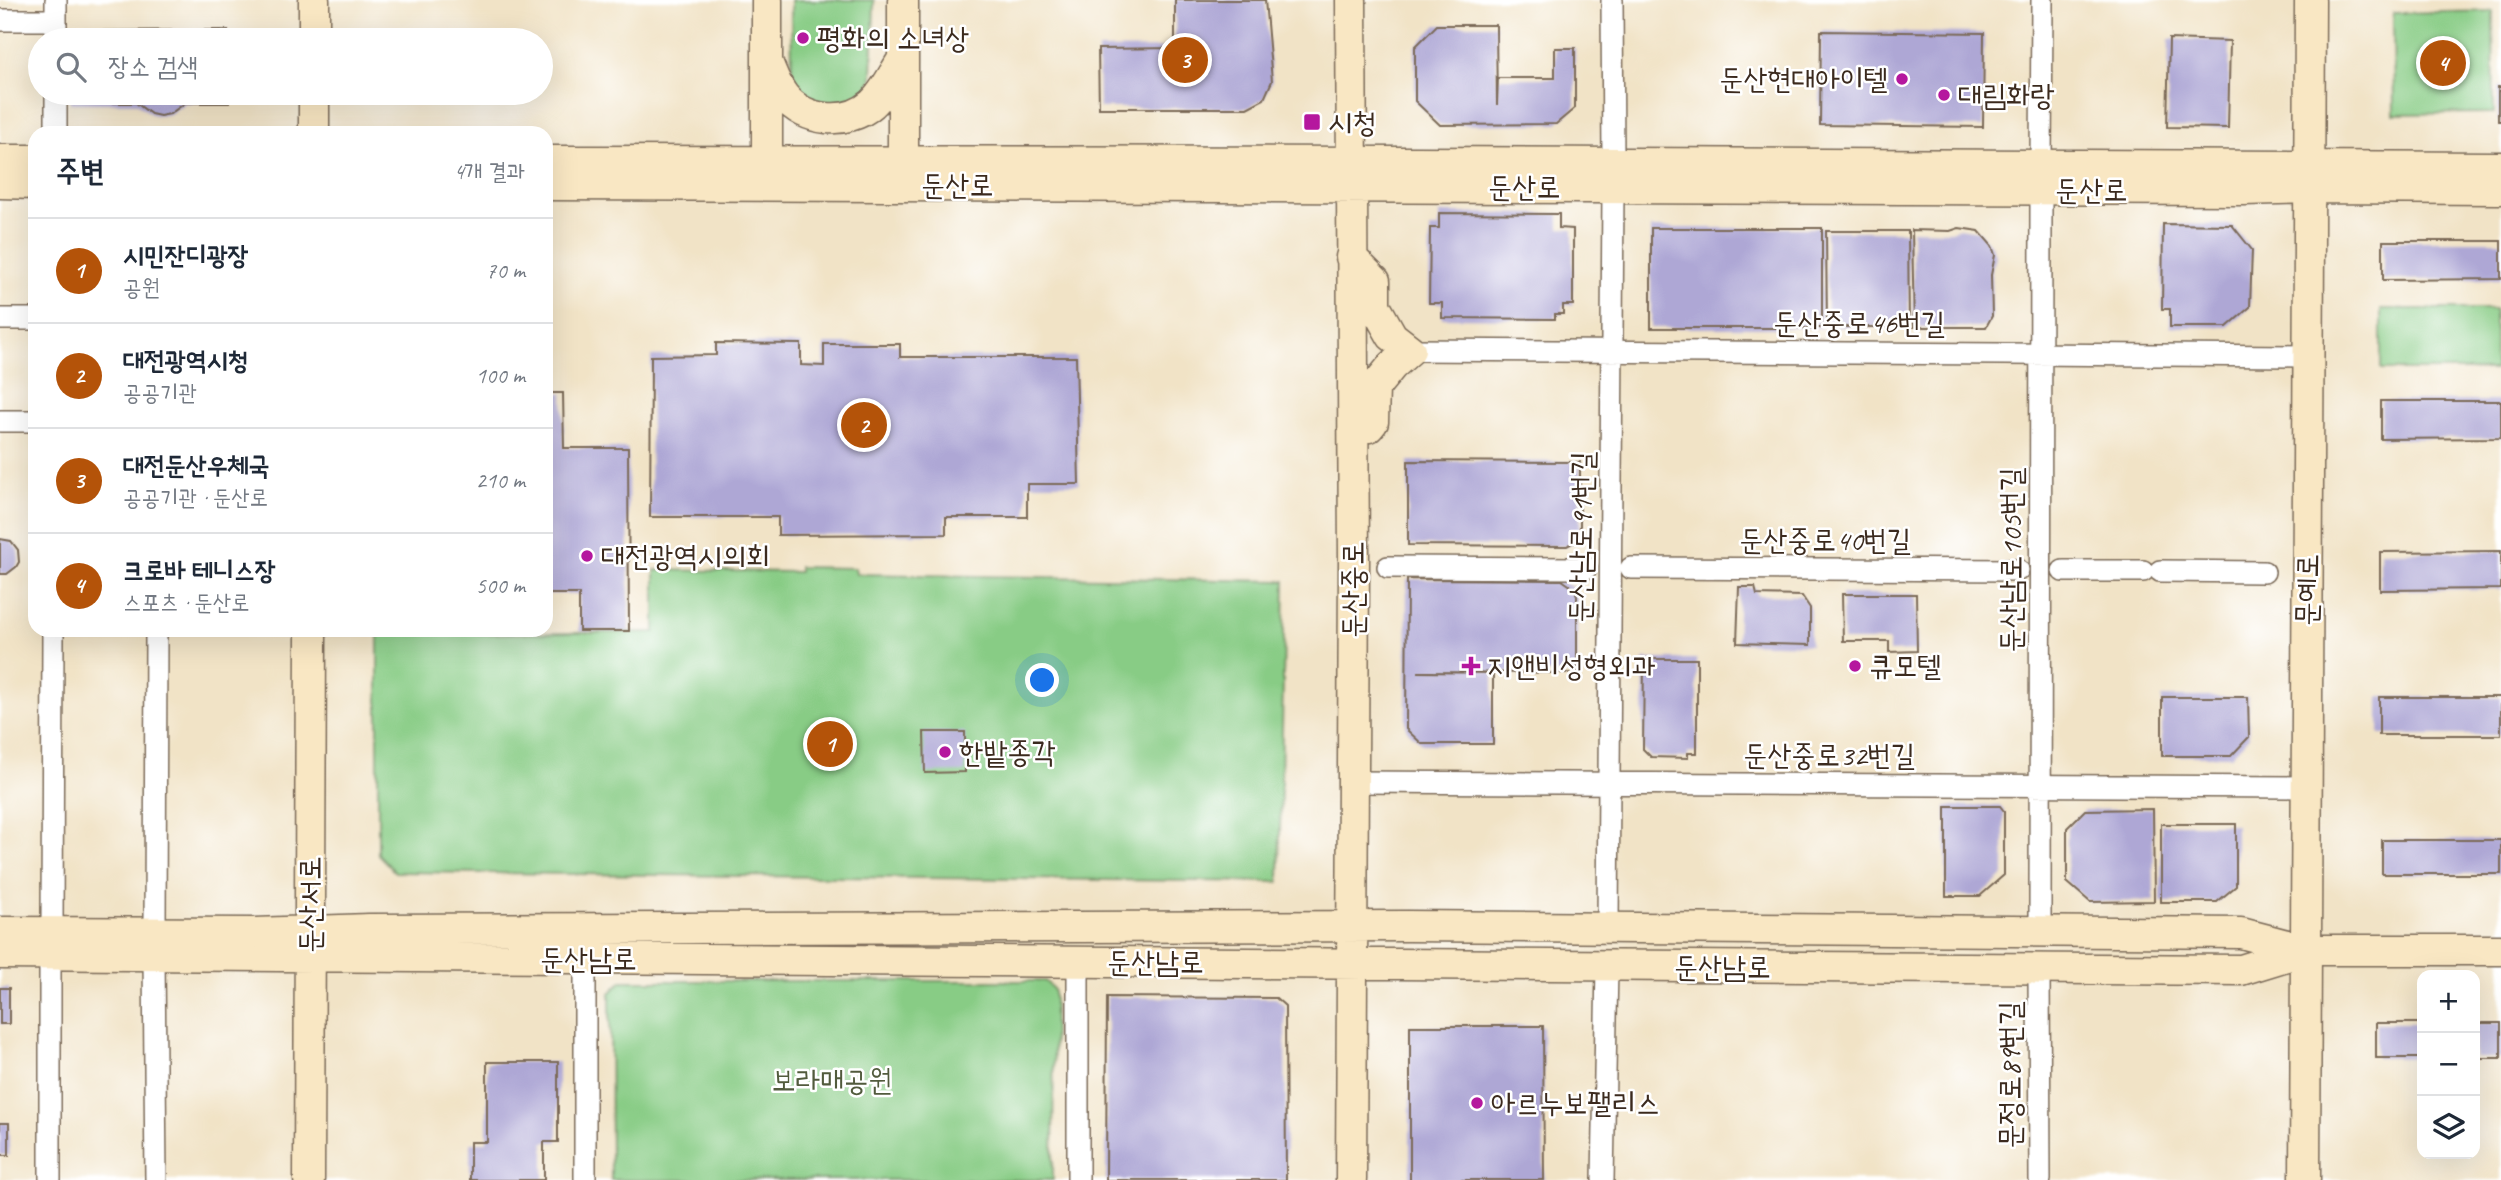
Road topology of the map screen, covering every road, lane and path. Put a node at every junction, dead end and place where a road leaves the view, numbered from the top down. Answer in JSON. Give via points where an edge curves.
{"nodes":[{"id":1,"x":314,"y":0,"type":"edge"},
{"id":2,"x":767,"y":0,"type":"edge"},
{"id":3,"x":903,"y":0,"type":"edge"},
{"id":4,"x":1351,"y":0,"type":"edge"},
{"id":5,"x":1612,"y":0,"type":"edge"},
{"id":6,"x":2042,"y":0,"type":"edge"},
{"id":7,"x":2310,"y":0,"type":"edge"},
{"id":8,"x":0,"y":20,"type":"edge"},
{"id":9,"x":56,"y":20,"type":"edge"},
{"id":10,"x":314,"y":28,"type":"edge"},
{"id":11,"x":903,"y":59,"type":"junction"},
{"id":12,"x":767,"y":62,"type":"junction"},
{"id":13,"x":56,"y":105,"type":"edge"},
{"id":14,"x":314,"y":105,"type":"edge"},
{"id":15,"x":56,"y":126,"type":"edge"},
{"id":16,"x":314,"y":126,"type":"edge"},
{"id":17,"x":0,"y":160,"type":"edge"},
{"id":18,"x":28,"y":160,"type":"edge"},
{"id":19,"x":553,"y":160,"type":"edge"},
{"id":20,"x":903,"y":162,"type":"junction"},
{"id":21,"x":2501,"y":167,"type":"edge"},
{"id":22,"x":766,"y":173,"type":"junction"},
{"id":23,"x":1351,"y":175,"type":"junction"},
{"id":24,"x":1613,"y":175,"type":"junction"},
{"id":25,"x":2041,"y":177,"type":"junction"},
{"id":26,"x":2309,"y":177,"type":"junction"},
{"id":27,"x":0,"y":183,"type":"edge"},
{"id":28,"x":28,"y":184,"type":"edge"},
{"id":29,"x":553,"y":185,"type":"edge"},
{"id":30,"x":2501,"y":189,"type":"edge"},
{"id":31,"x":1351,"y":257,"type":"junction"},
{"id":32,"x":0,"y":319,"type":"edge"},
{"id":33,"x":28,"y":319,"type":"edge"},
{"id":34,"x":1410,"y":351,"type":"junction"},
{"id":35,"x":1612,"y":352,"type":"junction"},
{"id":36,"x":2041,"y":354,"type":"junction"},
{"id":37,"x":2308,"y":356,"type":"junction"},
{"id":38,"x":0,"y":421,"type":"edge"},
{"id":39,"x":28,"y":421,"type":"edge"},
{"id":40,"x":1353,"y":444,"type":"junction"},
{"id":41,"x":1388,"y":568,"type":"dead end"},
{"id":42,"x":1586,"y":568,"type":"dead end"},
{"id":43,"x":1631,"y":569,"type":"dead end"},
{"id":44,"x":2018,"y":570,"type":"dead end"},
{"id":45,"x":2063,"y":570,"type":"dead end"},
{"id":46,"x":2264,"y":572,"type":"dead end"},
{"id":47,"x":53,"y":637,"type":"edge"},
{"id":48,"x":156,"y":637,"type":"edge"},
{"id":49,"x":311,"y":637,"type":"edge"},
{"id":50,"x":1353,"y":782,"type":"junction"},
{"id":51,"x":1609,"y":783,"type":"junction"},
{"id":52,"x":2040,"y":786,"type":"junction"},
{"id":53,"x":2305,"y":787,"type":"junction"},
{"id":54,"x":1352,"y":928,"type":"junction"},
{"id":55,"x":1608,"y":928,"type":"junction"},
{"id":56,"x":2040,"y":931,"type":"junction"},
{"id":57,"x":0,"y":932,"type":"edge"},
{"id":58,"x":51,"y":943,"type":"junction"},
{"id":59,"x":155,"y":944,"type":"junction"},
{"id":60,"x":310,"y":944,"type":"junction"},
{"id":61,"x":2306,"y":950,"type":"junction"},
{"id":62,"x":2501,"y":950,"type":"edge"},
{"id":63,"x":0,"y":954,"type":"edge"},
{"id":64,"x":585,"y":959,"type":"junction"},
{"id":65,"x":1078,"y":962,"type":"junction"},
{"id":66,"x":1352,"y":964,"type":"junction"},
{"id":67,"x":1607,"y":967,"type":"junction"},
{"id":68,"x":2039,"y":969,"type":"junction"},
{"id":69,"x":50,"y":1180,"type":"edge"},
{"id":70,"x":156,"y":1180,"type":"edge"},
{"id":71,"x":309,"y":1180,"type":"edge"},
{"id":72,"x":585,"y":1180,"type":"edge"},
{"id":73,"x":1078,"y":1180,"type":"edge"},
{"id":74,"x":1351,"y":1180,"type":"edge"},
{"id":75,"x":1603,"y":1180,"type":"edge"},
{"id":76,"x":2040,"y":1180,"type":"edge"},
{"id":77,"x":2305,"y":1180,"type":"edge"}],
"edges":[{"from":1,"to":10,"type":"main road"},
{"from":2,"to":12,"type":"main road"},
{"from":3,"to":11,"type":"main road"},
{"from":4,"to":23,"type":"main road","name":"둔산중로"},
{"from":5,"to":24,"type":"street","name":"둔산남로91번길"},
{"from":6,"to":25,"type":"street","name":"둔산남로105번길"},
{"from":7,"to":26,"type":"main road","name":"문예로"},
{"from":8,"to":9,"type":"street"},
{"from":11,"to":12,"type":"main road","via":[[871,105],[832,119],[797,109],[784,97]]},
{"from":11,"to":20,"type":"main road"},
{"from":12,"to":22,"type":"main road"},
{"from":13,"to":15,"type":"street"},
{"from":14,"to":16,"type":"main road"},
{"from":17,"to":18,"type":"main road"},
{"from":19,"to":22,"type":"main road","name":"둔산로"},
{"from":20,"to":22,"type":"main road","name":"둔산로"},
{"from":20,"to":23,"type":"main road","name":"둔산로"},
{"from":21,"to":26,"type":"main road","name":"둔산로"},
{"from":22,"to":23,"type":"main road","name":"둔산로"},
{"from":22,"to":29,"type":"main road","name":"둔산로"},
{"from":23,"to":24,"type":"main road","name":"둔산로"},
{"from":23,"to":31,"type":"main road","name":"둔산중로"},
{"from":24,"to":25,"type":"main road","name":"둔산로"},
{"from":24,"to":35,"type":"street","name":"둔산남로91번길"},
{"from":25,"to":26,"type":"main road","name":"둔산로"},
{"from":25,"to":36,"type":"street","name":"둔산남로105번길"},
{"from":26,"to":30,"type":"main road","name":"둔산로"},
{"from":26,"to":37,"type":"main road","name":"문예로"},
{"from":27,"to":28,"type":"main road"},
{"from":31,"to":34,"type":"main road","via":[[1375,281],[1375,306],[1392,335]]},
{"from":31,"to":40,"type":"main road","name":"둔산중로"},
{"from":32,"to":33,"type":"street"},
{"from":34,"to":35,"type":"street","name":"둔산중로46번길"},
{"from":34,"to":40,"type":"main road","via":[[1374,388],[1373,422]]},
{"from":35,"to":36,"type":"street","name":"둔산중로46번길"},
{"from":35,"to":51,"type":"street","name":"둔산남로91번길"},
{"from":36,"to":37,"type":"street","name":"둔산중로46번길"},
{"from":36,"to":52,"type":"street","name":"둔산남로105번길"},
{"from":37,"to":53,"type":"main road","name":"문예로"},
{"from":38,"to":39,"type":"street"},
{"from":40,"to":50,"type":"main road","name":"둔산중로"},
{"from":41,"to":42,"type":"street"},
{"from":43,"to":44,"type":"street","name":"둔산중로40번길"},
{"from":45,"to":46,"type":"street"},
{"from":47,"to":58,"type":"street"},
{"from":48,"to":59,"type":"street"},
{"from":49,"to":60,"type":"main road","name":"둔산서로"},
{"from":50,"to":51,"type":"street","name":"둔산중로32번길"},
{"from":50,"to":54,"type":"main road","name":"둔산중로"},
{"from":51,"to":52,"type":"street","name":"둔산중로32번길"},
{"from":51,"to":55,"type":"street","name":"둔산남로91번길"},
{"from":52,"to":53,"type":"street","name":"둔산중로32번길"},
{"from":52,"to":56,"type":"street","name":"둔산남로105번길"},
{"from":53,"to":61,"type":"main road","name":"문예로"},
{"from":54,"to":55,"type":"main road","name":"둔산남로"},
{"from":54,"to":60,"type":"main road","name":"둔산남로","via":[[369,929]]},
{"from":54,"to":66,"type":"main road","name":"둔산중로"},
{"from":55,"to":56,"type":"main road","name":"둔산남로"},
{"from":56,"to":61,"type":"main road","name":"둔산남로","via":[[2241,933]]},
{"from":57,"to":58,"type":"main road","name":"둔산남로"},
{"from":58,"to":59,"type":"main road","name":"둔산남로"},
{"from":58,"to":63,"type":"main road","name":"둔산남로"},
{"from":58,"to":69,"type":"street"},
{"from":59,"to":60,"type":"main road","name":"둔산남로"},
{"from":59,"to":70,"type":"street"},
{"from":60,"to":64,"type":"main road","name":"둔산남로"},
{"from":60,"to":71,"type":"main road","name":"둔산서로"},
{"from":61,"to":62,"type":"main road","name":"둔산남로"},
{"from":61,"to":68,"type":"main road","name":"둔산남로","via":[[2241,970]]},
{"from":61,"to":77,"type":"main road","name":"문예로"},
{"from":64,"to":65,"type":"main road","name":"둔산남로"},
{"from":64,"to":72,"type":"street"},
{"from":65,"to":66,"type":"main road","name":"둔산남로"},
{"from":65,"to":73,"type":"street"},
{"from":66,"to":67,"type":"main road","name":"둔산남로"},
{"from":66,"to":74,"type":"main road","name":"둔산중로"},
{"from":67,"to":68,"type":"main road","name":"둔산남로"},
{"from":67,"to":75,"type":"street"},
{"from":68,"to":76,"type":"street","name":"문정로89번길"}]}
